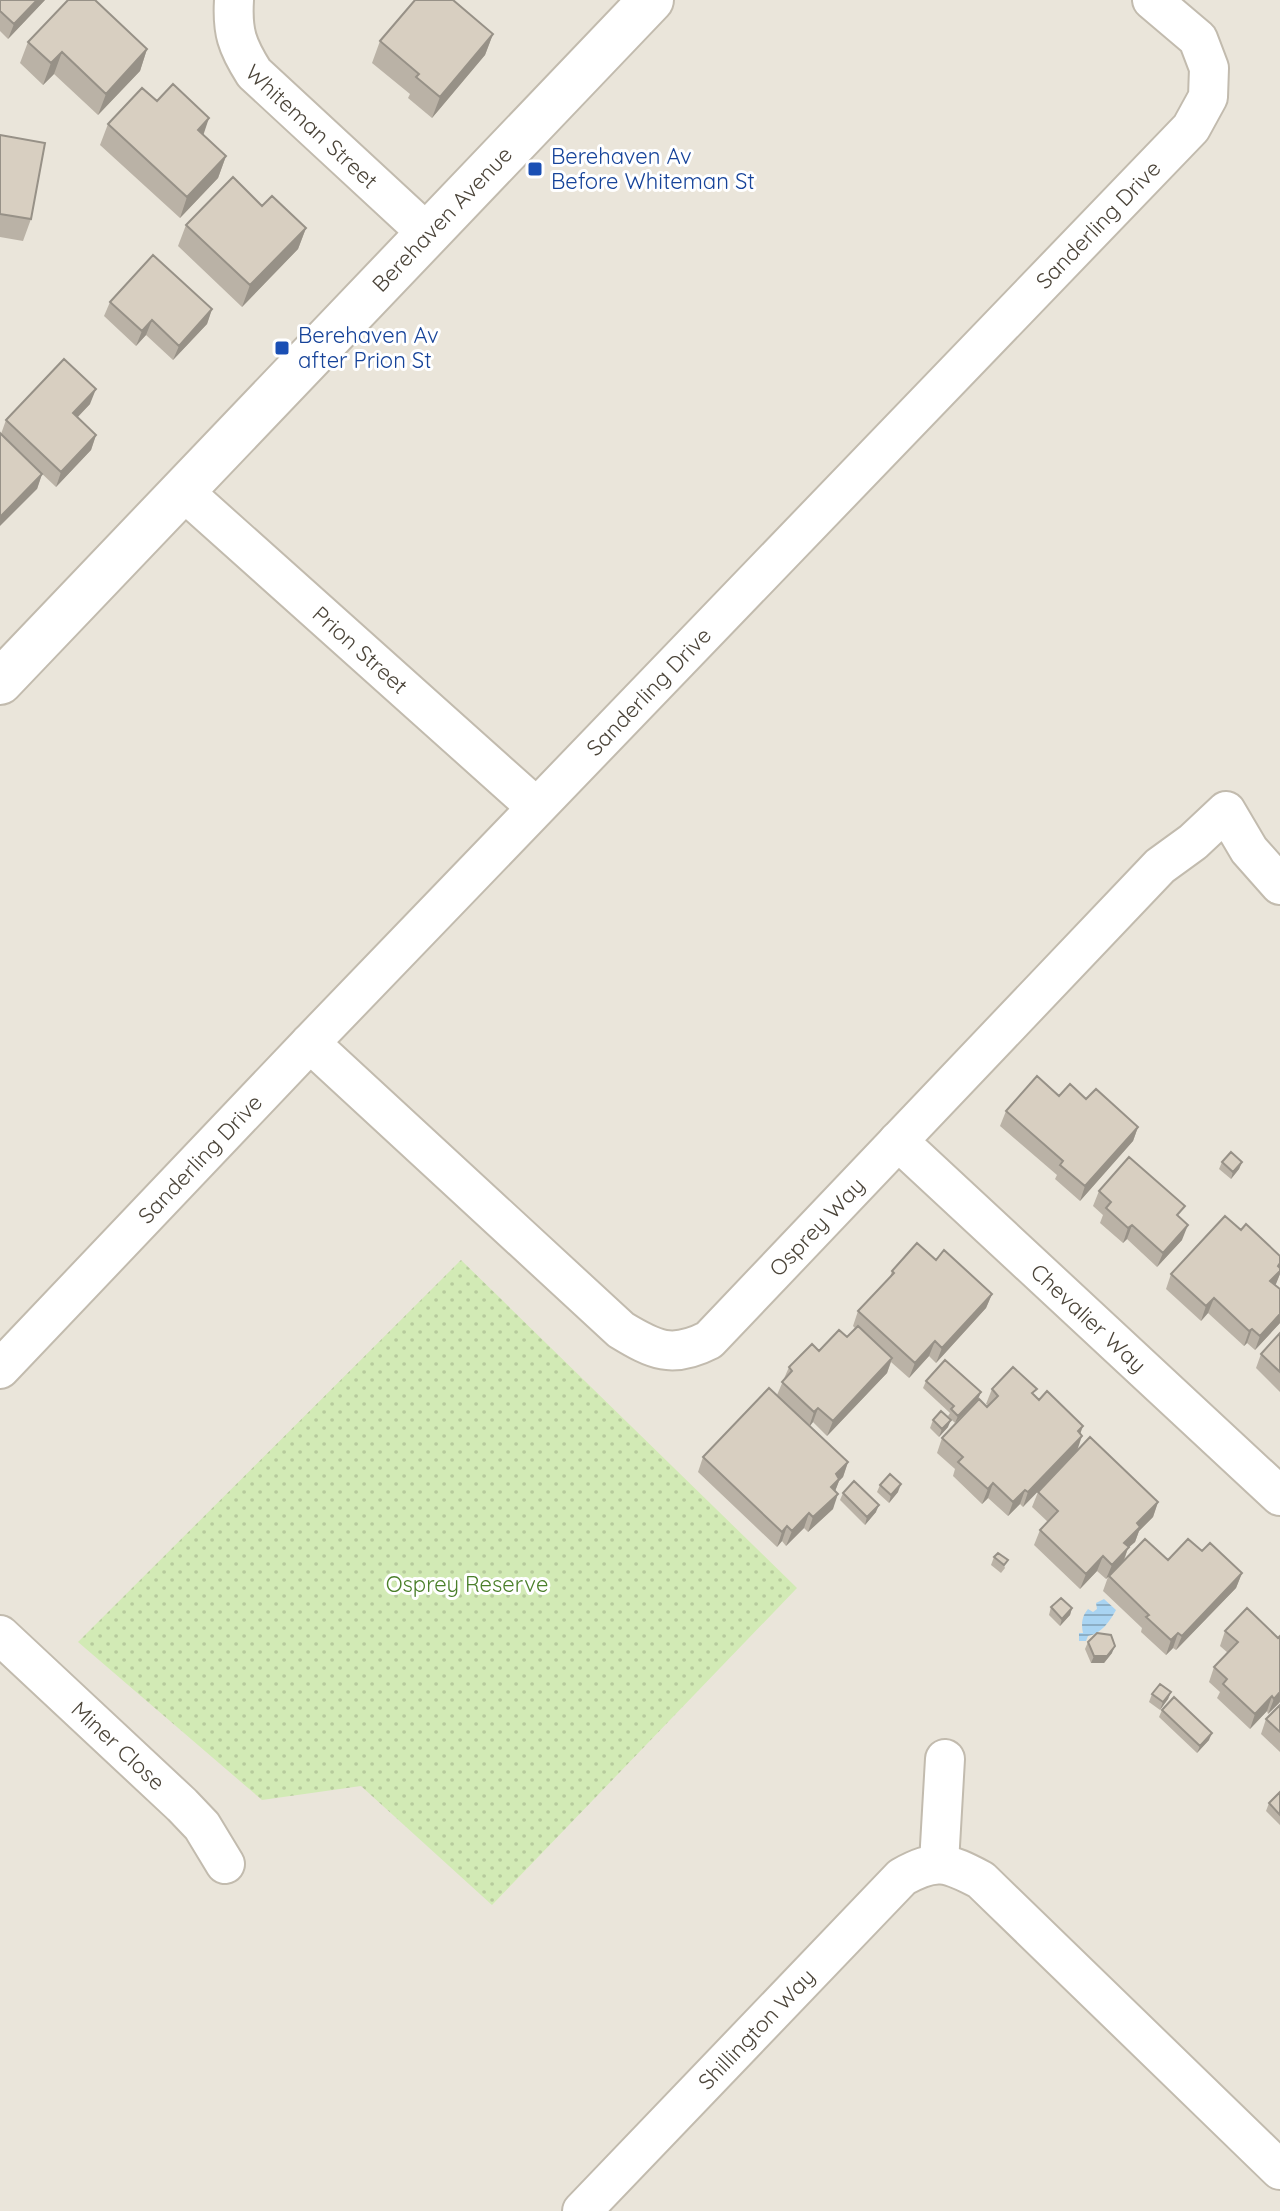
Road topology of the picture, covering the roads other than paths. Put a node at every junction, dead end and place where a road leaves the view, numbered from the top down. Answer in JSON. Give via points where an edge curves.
{"nodes":[{"id":1,"x":234,"y":0,"type":"edge"},
{"id":2,"x":651,"y":0,"type":"edge"},
{"id":3,"x":1152,"y":0,"type":"edge"},
{"id":4,"x":428,"y":234,"type":"junction"},
{"id":5,"x":183,"y":491,"type":"junction"},
{"id":6,"x":0,"y":682,"type":"edge"},
{"id":7,"x":536,"y":807,"type":"junction"},
{"id":8,"x":1280,"y":885,"type":"edge"},
{"id":9,"x":310,"y":1043,"type":"junction"},
{"id":10,"x":898,"y":1141,"type":"junction"},
{"id":11,"x":0,"y":1369,"type":"edge"},
{"id":12,"x":1280,"y":1496,"type":"edge"},
{"id":13,"x":0,"y":1635,"type":"edge"},
{"id":14,"x":945,"y":1759,"type":"dead end"},
{"id":15,"x":939,"y":1863,"type":"junction"},
{"id":16,"x":225,"y":1864,"type":"dead end"},
{"id":17,"x":1280,"y":2170,"type":"edge"},
{"id":18,"x":582,"y":2211,"type":"edge"}],
"edges":[{"from":1,"to":4,"type":"street","name":"Whiteman Street","via":[[239,49],[254,73]]},
{"from":2,"to":4,"type":"street","name":"Berehaven Avenue"},
{"from":3,"to":7,"type":"street","name":"Sanderling Drive","via":[[1198,39],[1209,68],[1208,97],[1191,128]]},
{"from":4,"to":5,"type":"street","name":"Berehaven Avenue"},
{"from":5,"to":6,"type":"street","name":"Berehaven Avenue"},
{"from":5,"to":7,"type":"street","name":"Prion Street"},
{"from":7,"to":9,"type":"street","name":"Sanderling Drive"},
{"from":8,"to":10,"type":"street","name":"Osprey Way","via":[[1249,850],[1226,811],[1160,866]]},
{"from":9,"to":10,"type":"street","name":"Osprey Way","via":[[621,1330],[670,1352],[691,1350],[709,1340]]},
{"from":9,"to":11,"type":"street","name":"Sanderling Drive"},
{"from":10,"to":12,"type":"street","name":"Chevalier Way"},
{"from":13,"to":16,"type":"street","name":"Miner Close","via":[[182,1805]]},
{"from":14,"to":15,"type":"street"},
{"from":15,"to":17,"type":"street","via":[[981,1880]]},
{"from":15,"to":18,"type":"street","name":"Shillington Way","via":[[902,1877]]}]}
